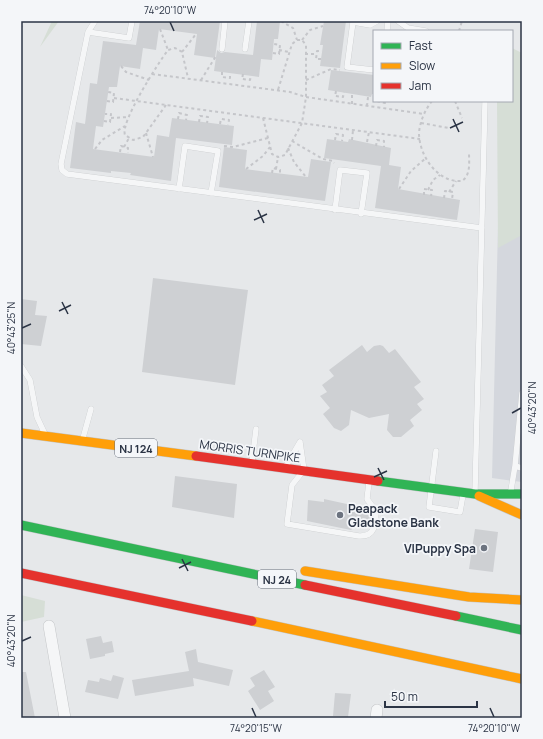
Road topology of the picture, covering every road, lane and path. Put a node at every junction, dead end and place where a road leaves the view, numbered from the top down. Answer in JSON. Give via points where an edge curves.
{"nodes":[{"id":1,"x":95,"y":21,"type":"edge"},
{"id":2,"x":132,"y":21,"type":"edge"},
{"id":3,"x":225,"y":21,"type":"edge"},
{"id":4,"x":249,"y":21,"type":"edge"},
{"id":5,"x":281,"y":21,"type":"edge"},
{"id":6,"x":377,"y":21,"type":"edge"},
{"id":7,"x":398,"y":21,"type":"edge"},
{"id":8,"x":323,"y":26,"type":"dead end"},
{"id":9,"x":160,"y":29,"type":"dead end"},
{"id":10,"x":420,"y":30,"type":"edge"},
{"id":11,"x":88,"y":32,"type":"junction"},
{"id":12,"x":196,"y":34,"type":"dead end"},
{"id":13,"x":297,"y":40,"type":"junction"},
{"id":14,"x":302,"y":40,"type":"junction"},
{"id":15,"x":274,"y":44,"type":"dead end"},
{"id":16,"x":222,"y":49,"type":"joint"},
{"id":17,"x":246,"y":49,"type":"dead end"},
{"id":18,"x":168,"y":50,"type":"junction"},
{"id":19,"x":280,"y":50,"type":"junction"},
{"id":20,"x":322,"y":51,"type":"dead end"},
{"id":21,"x":182,"y":52,"type":"junction"},
{"id":22,"x":289,"y":52,"type":"junction"},
{"id":23,"x":273,"y":53,"type":"dead end"},
{"id":24,"x":306,"y":54,"type":"junction"},
{"id":25,"x":316,"y":54,"type":"junction"},
{"id":26,"x":321,"y":59,"type":"dead end"},
{"id":27,"x":121,"y":66,"type":"dead end"},
{"id":28,"x":346,"y":67,"type":"junction"},
{"id":29,"x":373,"y":70,"type":"edge"},
{"id":30,"x":222,"y":72,"type":"dead end"},
{"id":31,"x":230,"y":73,"type":"dead end"},
{"id":32,"x":152,"y":74,"type":"junction"},
{"id":33,"x":243,"y":74,"type":"dead end"},
{"id":34,"x":251,"y":76,"type":"dead end"},
{"id":35,"x":225,"y":77,"type":"junction"},
{"id":36,"x":188,"y":78,"type":"junction"},
{"id":37,"x":149,"y":80,"type":"junction"},
{"id":38,"x":201,"y":80,"type":"junction"},
{"id":39,"x":246,"y":80,"type":"junction"},
{"id":40,"x":306,"y":80,"type":"junction"},
{"id":41,"x":224,"y":83,"type":"junction"},
{"id":42,"x":245,"y":86,"type":"junction"},
{"id":43,"x":278,"y":90,"type":"junction"},
{"id":44,"x":336,"y":90,"type":"dead end"},
{"id":45,"x":108,"y":92,"type":"dead end"},
{"id":46,"x":344,"y":92,"type":"dead end"},
{"id":47,"x":352,"y":95,"type":"dead end"},
{"id":48,"x":306,"y":97,"type":"junction"},
{"id":49,"x":340,"y":97,"type":"junction"},
{"id":50,"x":368,"y":97,"type":"dead end"},
{"id":51,"x":114,"y":98,"type":"junction"},
{"id":52,"x":107,"y":101,"type":"dead end"},
{"id":53,"x":137,"y":101,"type":"junction"},
{"id":54,"x":339,"y":102,"type":"junction"},
{"id":55,"x":380,"y":102,"type":"joint"},
{"id":56,"x":385,"y":102,"type":"edge"},
{"id":57,"x":431,"y":102,"type":"edge"},
{"id":58,"x":454,"y":102,"type":"edge"},
{"id":59,"x":485,"y":102,"type":"edge"},
{"id":60,"x":352,"y":104,"type":"junction"},
{"id":61,"x":166,"y":105,"type":"junction"},
{"id":62,"x":367,"y":106,"type":"junction"},
{"id":63,"x":184,"y":107,"type":"junction"},
{"id":64,"x":380,"y":108,"type":"junction"},
{"id":65,"x":205,"y":110,"type":"junction"},
{"id":66,"x":226,"y":113,"type":"junction"},
{"id":67,"x":105,"y":114,"type":"dead end"},
{"id":68,"x":183,"y":114,"type":"junction"},
{"id":69,"x":424,"y":114,"type":"junction"},
{"id":70,"x":204,"y":117,"type":"junction"},
{"id":71,"x":111,"y":118,"type":"junction"},
{"id":72,"x":128,"y":118,"type":"junction"},
{"id":73,"x":262,"y":118,"type":"junction"},
{"id":74,"x":462,"y":118,"type":"dead end"},
{"id":75,"x":178,"y":119,"type":"dead end"},
{"id":76,"x":186,"y":120,"type":"dead end"},
{"id":77,"x":225,"y":120,"type":"junction"},
{"id":78,"x":104,"y":121,"type":"dead end"},
{"id":79,"x":199,"y":122,"type":"dead end"},
{"id":80,"x":207,"y":123,"type":"dead end"},
{"id":81,"x":302,"y":123,"type":"junction"},
{"id":82,"x":421,"y":123,"type":"junction"},
{"id":83,"x":220,"y":124,"type":"dead end"},
{"id":84,"x":228,"y":125,"type":"dead end"},
{"id":85,"x":125,"y":126,"type":"junction"},
{"id":86,"x":340,"y":128,"type":"junction"},
{"id":87,"x":450,"y":128,"type":"dead end"},
{"id":88,"x":353,"y":130,"type":"junction"},
{"id":89,"x":369,"y":132,"type":"junction"},
{"id":90,"x":146,"y":133,"type":"junction"},
{"id":91,"x":381,"y":134,"type":"junction"},
{"id":92,"x":339,"y":135,"type":"junction"},
{"id":93,"x":129,"y":138,"type":"junction"},
{"id":94,"x":268,"y":138,"type":"junction"},
{"id":95,"x":420,"y":139,"type":"junction"},
{"id":96,"x":335,"y":140,"type":"dead end"},
{"id":97,"x":352,"y":140,"type":"dead end"},
{"id":98,"x":380,"y":140,"type":"junction"},
{"id":99,"x":292,"y":141,"type":"junction"},
{"id":100,"x":342,"y":141,"type":"dead end"},
{"id":101,"x":367,"y":142,"type":"dead end"},
{"id":102,"x":225,"y":146,"type":"dead end"},
{"id":103,"x":270,"y":146,"type":"junction"},
{"id":104,"x":376,"y":146,"type":"dead end"},
{"id":105,"x":124,"y":147,"type":"junction"},
{"id":106,"x":384,"y":147,"type":"dead end"},
{"id":107,"x":288,"y":148,"type":"junction"},
{"id":108,"x":95,"y":149,"type":"dead end"},
{"id":109,"x":120,"y":152,"type":"dead end"},
{"id":110,"x":469,"y":152,"type":"dead end"},
{"id":111,"x":128,"y":153,"type":"dead end"},
{"id":112,"x":153,"y":157,"type":"dead end"},
{"id":113,"x":278,"y":157,"type":"junction"},
{"id":114,"x":426,"y":158,"type":"junction"},
{"id":115,"x":333,"y":161,"type":"dead end"},
{"id":116,"x":246,"y":169,"type":"dead end"},
{"id":117,"x":276,"y":169,"type":"junction"},
{"id":118,"x":272,"y":173,"type":"dead end"},
{"id":119,"x":280,"y":174,"type":"dead end"},
{"id":120,"x":440,"y":175,"type":"junction"},
{"id":121,"x":306,"y":177,"type":"dead end"},
{"id":122,"x":456,"y":182,"type":"junction"},
{"id":123,"x":179,"y":189,"type":"junction"},
{"id":124,"x":399,"y":189,"type":"dead end"},
{"id":125,"x":428,"y":190,"type":"junction"},
{"id":126,"x":449,"y":192,"type":"junction"},
{"id":127,"x":211,"y":193,"type":"junction"},
{"id":128,"x":424,"y":195,"type":"dead end"},
{"id":129,"x":431,"y":196,"type":"dead end"},
{"id":130,"x":444,"y":198,"type":"dead end"},
{"id":131,"x":452,"y":199,"type":"dead end"},
{"id":132,"x":335,"y":210,"type":"junction"},
{"id":133,"x":361,"y":214,"type":"junction"},
{"id":134,"x":482,"y":228,"type":"junction"},
{"id":135,"x":21,"y":366,"type":"edge"},
{"id":136,"x":522,"y":393,"type":"edge"},
{"id":137,"x":91,"y":409,"type":"dead end"},
{"id":138,"x":256,"y":429,"type":"dead end"},
{"id":139,"x":21,"y":433,"type":"edge"},
{"id":140,"x":46,"y":436,"type":"junction"},
{"id":141,"x":82,"y":441,"type":"junction"},
{"id":142,"x":436,"y":451,"type":"dead end"},
{"id":143,"x":252,"y":463,"type":"junction"},
{"id":144,"x":515,"y":466,"type":"junction"},
{"id":145,"x":286,"y":468,"type":"junction"},
{"id":146,"x":522,"y":468,"type":"edge"},
{"id":147,"x":304,"y":470,"type":"junction"},
{"id":148,"x":370,"y":479,"type":"junction"},
{"id":149,"x":432,"y":488,"type":"junction"},
{"id":150,"x":464,"y":493,"type":"junction"},
{"id":151,"x":511,"y":493,"type":"junction"},
{"id":152,"x":475,"y":494,"type":"junction"},
{"id":153,"x":522,"y":494,"type":"edge"},
{"id":154,"x":522,"y":515,"type":"edge"},
{"id":155,"x":21,"y":525,"type":"edge"},
{"id":156,"x":33,"y":527,"type":"junction"},
{"id":157,"x":220,"y":557,"type":"dead end"},
{"id":158,"x":298,"y":570,"type":"dead end"},
{"id":159,"x":21,"y":574,"type":"edge"},
{"id":160,"x":522,"y":600,"type":"edge"},
{"id":161,"x":49,"y":626,"type":"dead end"},
{"id":162,"x":522,"y":630,"type":"edge"},
{"id":163,"x":522,"y":679,"type":"edge"},
{"id":164,"x":65,"y":718,"type":"edge"}],
"edges":[{"from":1,"to":11,"type":"lane"},
{"from":2,"to":11,"type":"lane","via":[[129,38]]},
{"from":3,"to":16,"type":"lane"},
{"from":4,"to":17,"type":"lane"},
{"from":5,"to":13,"type":"path","via":[[292,28]]},
{"from":6,"to":28,"type":"lane","via":[[370,25],[353,22]]},
{"from":7,"to":10,"type":"lane","via":[[408,28]]},
{"from":8,"to":14,"type":"path","via":[[307,32]]},
{"from":9,"to":18,"type":"path"},
{"from":11,"to":123,"type":"lane","via":[[61,164],[62,170],[67,174]]},
{"from":12,"to":21,"type":"path"},
{"from":13,"to":14,"type":"path"},
{"from":13,"to":22,"type":"path","via":[[293,41]]},
{"from":14,"to":24,"type":"path","via":[[306,45]]},
{"from":15,"to":19,"type":"path","via":[[280,45]]},
{"from":16,"to":38,"type":"path","via":[[216,50],[212,64]]},
{"from":18,"to":21,"type":"path","via":[[175,48]]},
{"from":18,"to":32,"type":"path"},
{"from":19,"to":22,"type":"path"},
{"from":19,"to":23,"type":"path","via":[[279,54]]},
{"from":20,"to":25,"type":"path","via":[[317,51]]},
{"from":21,"to":36,"type":"path"},
{"from":22,"to":43,"type":"path"},
{"from":24,"to":25,"type":"path"},
{"from":24,"to":40,"type":"path"},
{"from":25,"to":26,"type":"path","via":[[316,59]]},
{"from":27,"to":37,"type":"path","via":[[126,72]]},
{"from":28,"to":29,"type":"lane"},
{"from":28,"to":40,"type":"path","via":[[340,70],[331,69]]},
{"from":30,"to":35,"type":"path","via":[[222,77]]},
{"from":31,"to":35,"type":"path","via":[[230,78]]},
{"from":32,"to":36,"type":"path"},
{"from":32,"to":37,"type":"path"},
{"from":33,"to":39,"type":"path","via":[[242,79]]},
{"from":34,"to":39,"type":"path","via":[[250,80]]},
{"from":35,"to":41,"type":"path"},
{"from":36,"to":38,"type":"path"},
{"from":37,"to":53,"type":"path"},
{"from":38,"to":41,"type":"path"},
{"from":39,"to":42,"type":"path"},
{"from":40,"to":48,"type":"path"},
{"from":41,"to":42,"type":"path"},
{"from":42,"to":43,"type":"path"},
{"from":43,"to":48,"type":"path"},
{"from":44,"to":49,"type":"path","via":[[335,96]]},
{"from":45,"to":51,"type":"path","via":[[114,93]]},
{"from":46,"to":49,"type":"path","via":[[343,97]]},
{"from":47,"to":60,"type":"path"},
{"from":48,"to":54,"type":"path"},
{"from":48,"to":81,"type":"path"},
{"from":49,"to":54,"type":"path"},
{"from":50,"to":62,"type":"path"},
{"from":51,"to":52,"type":"path","via":[[113,102]]},
{"from":51,"to":53,"type":"path"},
{"from":53,"to":61,"type":"path"},
{"from":53,"to":72,"type":"path"},
{"from":54,"to":60,"type":"path"},
{"from":55,"to":56,"type":"path"},
{"from":55,"to":64,"type":"path"},
{"from":57,"to":69,"type":"path"},
{"from":58,"to":74,"type":"path"},
{"from":59,"to":134,"type":"lane"},
{"from":60,"to":62,"type":"path"},
{"from":61,"to":63,"type":"path"},
{"from":61,"to":90,"type":"path"},
{"from":62,"to":64,"type":"path"},
{"from":63,"to":65,"type":"path"},
{"from":63,"to":68,"type":"path"},
{"from":64,"to":69,"type":"path"},
{"from":65,"to":66,"type":"path"},
{"from":65,"to":70,"type":"path"},
{"from":66,"to":73,"type":"path"},
{"from":66,"to":77,"type":"path"},
{"from":67,"to":71,"type":"path","via":[[111,114]]},
{"from":68,"to":75,"type":"path","via":[[179,114]]},
{"from":68,"to":76,"type":"path","via":[[187,114]]},
{"from":69,"to":82,"type":"path"},
{"from":70,"to":79,"type":"path","via":[[200,116]]},
{"from":70,"to":80,"type":"path","via":[[208,117]]},
{"from":71,"to":72,"type":"path"},
{"from":71,"to":78,"type":"path","via":[[110,122]]},
{"from":72,"to":85,"type":"path"},
{"from":73,"to":81,"type":"path"},
{"from":73,"to":94,"type":"path"},
{"from":77,"to":83,"type":"path","via":[[221,119]]},
{"from":77,"to":84,"type":"path","via":[[229,120]]},
{"from":81,"to":86,"type":"path"},
{"from":81,"to":99,"type":"path"},
{"from":82,"to":87,"type":"path"},
{"from":82,"to":95,"type":"path"},
{"from":85,"to":93,"type":"path","via":[[124,131]]},
{"from":85,"to":108,"type":"path","via":[[102,140]]},
{"from":86,"to":88,"type":"path"},
{"from":86,"to":92,"type":"path"},
{"from":88,"to":89,"type":"path"},
{"from":88,"to":97,"type":"path"},
{"from":89,"to":91,"type":"path"},
{"from":89,"to":101,"type":"path"},
{"from":90,"to":93,"type":"path","via":[[138,140]]},
{"from":90,"to":112,"type":"path"},
{"from":91,"to":95,"type":"path"},
{"from":91,"to":98,"type":"path"},
{"from":92,"to":96,"type":"path","via":[[336,134]]},
{"from":92,"to":100,"type":"path","via":[[343,135]]},
{"from":93,"to":105,"type":"path"},
{"from":94,"to":102,"type":"path","via":[[233,147]]},
{"from":94,"to":103,"type":"path"},
{"from":95,"to":114,"type":"path"},
{"from":98,"to":104,"type":"path","via":[[377,140]]},
{"from":98,"to":106,"type":"path","via":[[384,141]]},
{"from":99,"to":107,"type":"path"},
{"from":99,"to":115,"type":"path","via":[[323,159]]},
{"from":103,"to":113,"type":"path","via":[[272,154]]},
{"from":103,"to":116,"type":"path","via":[[263,156]]},
{"from":105,"to":109,"type":"path","via":[[121,146]]},
{"from":105,"to":111,"type":"path","via":[[128,148]]},
{"from":107,"to":113,"type":"path","via":[[284,155]]},
{"from":107,"to":121,"type":"path","via":[[294,162]]},
{"from":110,"to":122,"type":"path","via":[[466,178]]},
{"from":113,"to":117,"type":"path"},
{"from":114,"to":120,"type":"path"},
{"from":114,"to":124,"type":"path","via":[[411,171]]},
{"from":117,"to":118,"type":"path","via":[[273,168]]},
{"from":117,"to":119,"type":"path","via":[[280,170]]},
{"from":120,"to":122,"type":"path"},
{"from":120,"to":125,"type":"path","via":[[433,180]]},
{"from":122,"to":126,"type":"path"},
{"from":123,"to":127,"type":"lane"},
{"from":123,"to":127,"type":"lane","via":[[185,146],[218,151]]},
{"from":125,"to":128,"type":"path","via":[[424,189]]},
{"from":125,"to":129,"type":"path","via":[[432,190]]},
{"from":126,"to":130,"type":"path","via":[[445,191]]},
{"from":126,"to":131,"type":"path","via":[[453,192]]},
{"from":127,"to":132,"type":"lane"},
{"from":132,"to":133,"type":"lane"},
{"from":132,"to":133,"type":"lane","via":[[340,170],[367,173]]},
{"from":133,"to":134,"type":"lane"},
{"from":134,"to":152,"type":"lane"},
{"from":135,"to":140,"type":"lane","via":[[30,380],[37,417]]},
{"from":136,"to":144,"type":"lane"},
{"from":137,"to":141,"type":"lane"},
{"from":138,"to":143,"type":"lane"},
{"from":139,"to":140,"type":"main road","name":"MORRIS TURNPIKE","number":"NJ 124"},
{"from":140,"to":141,"type":"main road","name":"MORRIS TURNPIKE","number":"NJ 124"},
{"from":141,"to":143,"type":"main road","name":"MORRIS TURNPIKE","number":"NJ 124"},
{"from":142,"to":149,"type":"lane"},
{"from":143,"to":145,"type":"main road","name":"MORRIS TURNPIKE","number":"NJ 124"},
{"from":144,"to":146,"type":"lane"},
{"from":144,"to":151,"type":"lane"},
{"from":145,"to":147,"type":"main road","name":"MORRIS TURNPIKE","number":"NJ 124"},
{"from":145,"to":147,"type":"lane","via":[[300,442]]},
{"from":147,"to":148,"type":"main road","name":"MORRIS TURNPIKE","number":"NJ 124"},
{"from":147,"to":148,"type":"lane","via":[[292,485],[287,524],[359,536],[369,535],[376,523],[376,511],[367,499]]},
{"from":148,"to":149,"type":"main road","name":"MORRIS TURNPIKE","number":"NJ 124"},
{"from":149,"to":150,"type":"main road","name":"MORRIS TURNPIKE","number":"NJ 124"},
{"from":149,"to":150,"type":"lane","via":[[429,507],[460,512]]},
{"from":150,"to":152,"type":"main road","name":"MORRIS TURNPIKE","number":"NJ 124"},
{"from":151,"to":152,"type":"main road","name":"MORRIS TURNPIKE","number":"NJ 124"},
{"from":151,"to":153,"type":"main road","name":"MORRIS TURNPIKE","number":"NJ 124"},
{"from":152,"to":154,"type":"main road","name":"MORRIS TURNPIKE","number":"NJ 124"},
{"from":155,"to":156,"type":"main road","number":"NJ 24"},
{"from":156,"to":157,"type":"main road"},
{"from":156,"to":162,"type":"main road","number":"NJ 24"},
{"from":158,"to":160,"type":"main road","via":[[469,597]]},
{"from":159,"to":163,"type":"main road","via":[[284,627]]},
{"from":161,"to":164,"type":"street"}]}
